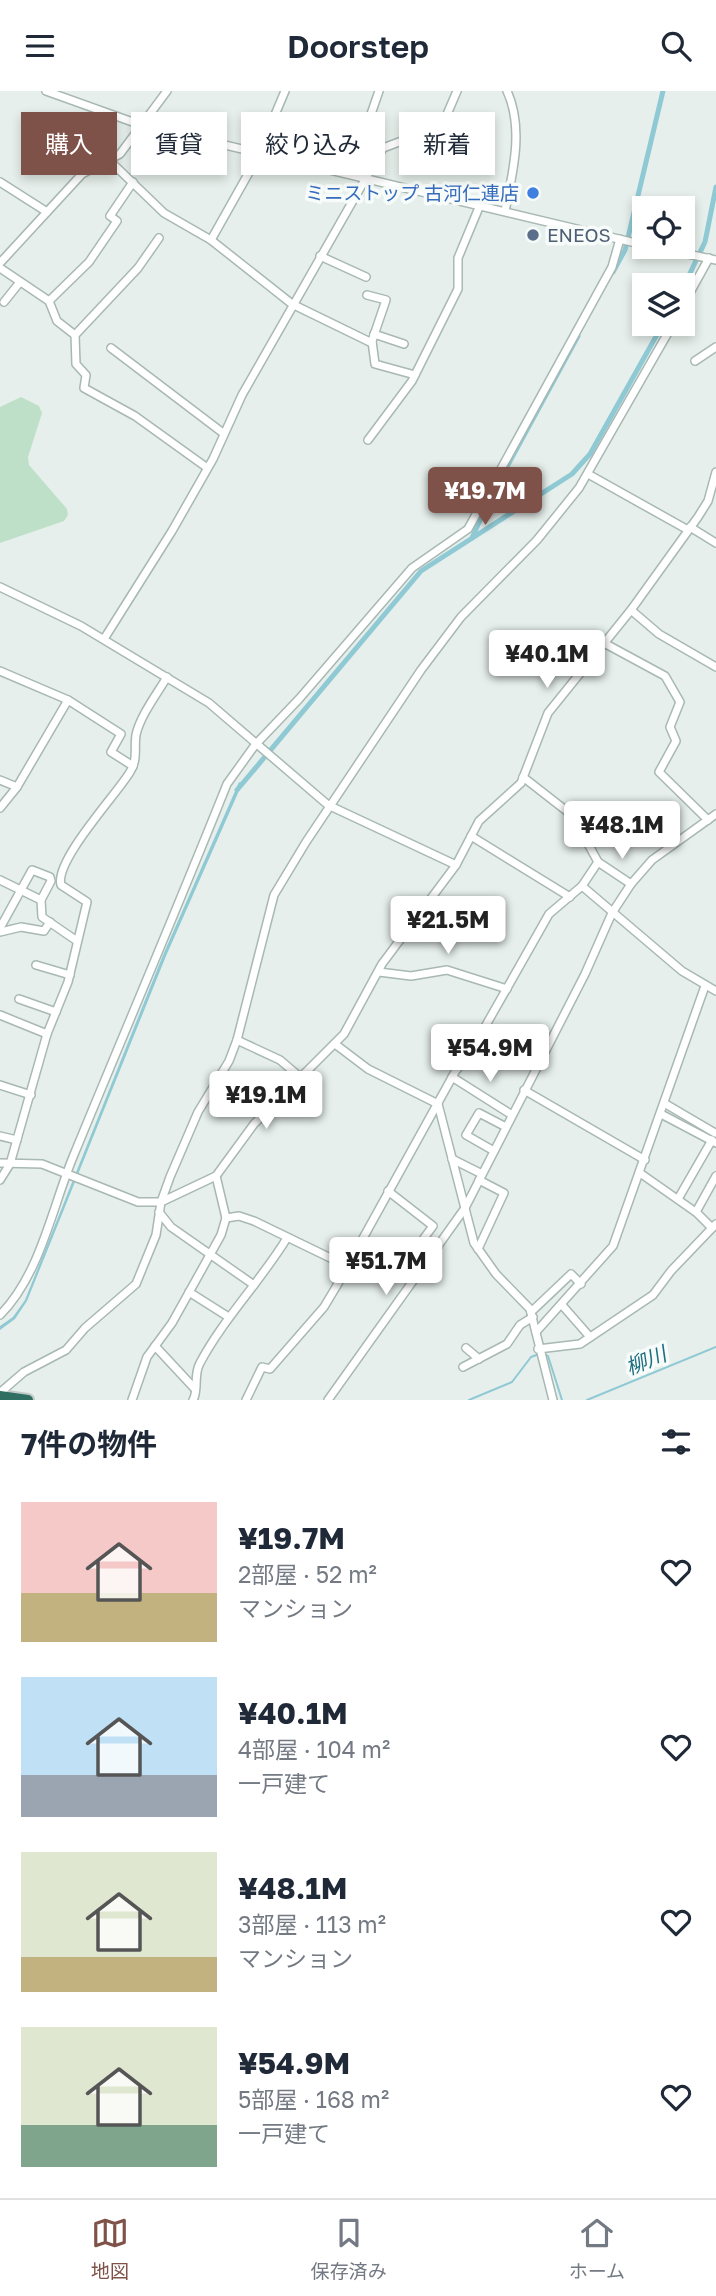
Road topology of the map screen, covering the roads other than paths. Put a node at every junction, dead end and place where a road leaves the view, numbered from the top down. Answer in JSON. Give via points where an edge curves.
{"nodes":[{"id":1,"x":46,"y":91,"type":"edge"},
{"id":2,"x":167,"y":91,"type":"edge"},
{"id":3,"x":285,"y":91,"type":"edge"},
{"id":4,"x":379,"y":91,"type":"edge"},
{"id":5,"x":457,"y":91,"type":"edge"},
{"id":6,"x":507,"y":91,"type":"edge"},
{"id":7,"x":151,"y":112,"type":"edge"},
{"id":8,"x":277,"y":112,"type":"edge"},
{"id":9,"x":372,"y":112,"type":"edge"},
{"id":10,"x":131,"y":121,"type":"edge"},
{"id":11,"x":131,"y":137,"type":"edge"},
{"id":12,"x":385,"y":147,"type":"edge"},
{"id":13,"x":117,"y":153,"type":"edge"},
{"id":14,"x":117,"y":167,"type":"edge"},
{"id":15,"x":81,"y":175,"type":"edge"},
{"id":16,"x":248,"y":175,"type":"edge"},
{"id":17,"x":356,"y":175,"type":"edge"},
{"id":18,"x":365,"y":177,"type":"junction"},
{"id":19,"x":0,"y":182,"type":"edge"},
{"id":20,"x":133,"y":182,"type":"junction"},
{"id":21,"x":480,"y":205,"type":"junction"},
{"id":22,"x":505,"y":211,"type":"junction"},
{"id":23,"x":47,"y":212,"type":"junction"},
{"id":24,"x":159,"y":238,"type":"dead end"},
{"id":25,"x":622,"y":239,"type":"junction"},
{"id":26,"x":211,"y":240,"type":"junction"},
{"id":27,"x":632,"y":242,"type":"edge"},
{"id":28,"x":320,"y":255,"type":"junction"},
{"id":29,"x":710,"y":258,"type":"edge"},
{"id":30,"x":0,"y":266,"type":"edge"},
{"id":31,"x":366,"y":277,"type":"dead end"},
{"id":32,"x":20,"y":282,"type":"junction"},
{"id":33,"x":695,"y":284,"type":"edge"},
{"id":34,"x":367,"y":295,"type":"dead end"},
{"id":35,"x":49,"y":301,"type":"junction"},
{"id":36,"x":4,"y":302,"type":"dead end"},
{"id":37,"x":292,"y":304,"type":"junction"},
{"id":38,"x":374,"y":334,"type":"junction"},
{"id":39,"x":75,"y":335,"type":"junction"},
{"id":40,"x":666,"y":336,"type":"edge"},
{"id":41,"x":372,"y":343,"type":"junction"},
{"id":42,"x":404,"y":344,"type":"dead end"},
{"id":43,"x":716,"y":347,"type":"edge"},
{"id":44,"x":111,"y":348,"type":"dead end"},
{"id":45,"x":695,"y":361,"type":"dead end"},
{"id":46,"x":415,"y":375,"type":"junction"},
{"id":47,"x":223,"y":433,"type":"junction"},
{"id":48,"x":368,"y":440,"type":"dead end"},
{"id":49,"x":206,"y":467,"type":"junction"},
{"id":50,"x":716,"y":472,"type":"edge"},
{"id":51,"x":588,"y":474,"type":"junction"},
{"id":52,"x":476,"y":515,"type":"junction"},
{"id":53,"x":485,"y":518,"type":"dead end"},
{"id":54,"x":689,"y":529,"type":"junction"},
{"id":55,"x":716,"y":543,"type":"edge"},
{"id":56,"x":0,"y":587,"type":"edge"},
{"id":57,"x":631,"y":610,"type":"junction"},
{"id":58,"x":104,"y":639,"type":"junction"},
{"id":59,"x":604,"y":643,"type":"junction"},
{"id":60,"x":716,"y":667,"type":"edge"},
{"id":61,"x":0,"y":670,"type":"edge"},
{"id":62,"x":166,"y":677,"type":"junction"},
{"id":63,"x":68,"y":700,"type":"junction"},
{"id":64,"x":255,"y":745,"type":"junction"},
{"id":65,"x":133,"y":766,"type":"junction"},
{"id":66,"x":523,"y":777,"type":"junction"},
{"id":67,"x":0,"y":780,"type":"edge"},
{"id":68,"x":17,"y":787,"type":"junction"},
{"id":69,"x":328,"y":805,"type":"junction"},
{"id":70,"x":0,"y":808,"type":"edge"},
{"id":71,"x":716,"y":814,"type":"edge"},
{"id":72,"x":708,"y":820,"type":"junction"},
{"id":73,"x":471,"y":836,"type":"junction"},
{"id":74,"x":598,"y":862,"type":"junction"},
{"id":75,"x":456,"y":865,"type":"junction"},
{"id":76,"x":0,"y":880,"type":"edge"},
{"id":77,"x":631,"y":884,"type":"junction"},
{"id":78,"x":582,"y":886,"type":"junction"},
{"id":79,"x":20,"y":891,"type":"junction"},
{"id":80,"x":570,"y":897,"type":"junction"},
{"id":81,"x":41,"y":899,"type":"junction"},
{"id":82,"x":612,"y":913,"type":"junction"},
{"id":83,"x":4,"y":914,"type":"edge"},
{"id":84,"x":50,"y":922,"type":"junction"},
{"id":85,"x":0,"y":930,"type":"edge"},
{"id":86,"x":77,"y":940,"type":"junction"},
{"id":87,"x":36,"y":965,"type":"dead end"},
{"id":88,"x":379,"y":972,"type":"junction"},
{"id":89,"x":70,"y":975,"type":"junction"},
{"id":90,"x":705,"y":986,"type":"junction"},
{"id":91,"x":507,"y":989,"type":"junction"},
{"id":92,"x":716,"y":991,"type":"edge"},
{"id":93,"x":19,"y":999,"type":"dead end"},
{"id":94,"x":56,"y":1012,"type":"junction"},
{"id":95,"x":0,"y":1015,"type":"edge"},
{"id":96,"x":47,"y":1034,"type":"junction"},
{"id":97,"x":237,"y":1039,"type":"junction"},
{"id":98,"x":335,"y":1044,"type":"junction"},
{"id":99,"x":452,"y":1077,"type":"junction"},
{"id":100,"x":301,"y":1078,"type":"junction"},
{"id":101,"x":0,"y":1085,"type":"edge"},
{"id":102,"x":524,"y":1090,"type":"junction"},
{"id":103,"x":31,"y":1095,"type":"junction"},
{"id":104,"x":664,"y":1103,"type":"junction"},
{"id":105,"x":438,"y":1104,"type":"junction"},
{"id":106,"x":661,"y":1114,"type":"junction"},
{"id":107,"x":512,"y":1115,"type":"junction"},
{"id":108,"x":506,"y":1127,"type":"junction"},
{"id":109,"x":0,"y":1136,"type":"edge"},
{"id":110,"x":714,"y":1139,"type":"edge"},
{"id":111,"x":17,"y":1140,"type":"junction"},
{"id":112,"x":494,"y":1151,"type":"junction"},
{"id":113,"x":452,"y":1159,"type":"junction"},
{"id":114,"x":645,"y":1160,"type":"junction"},
{"id":115,"x":0,"y":1163,"type":"edge"},
{"id":116,"x":10,"y":1164,"type":"junction"},
{"id":117,"x":66,"y":1173,"type":"junction"},
{"id":118,"x":640,"y":1173,"type":"junction"},
{"id":119,"x":216,"y":1176,"type":"junction"},
{"id":120,"x":716,"y":1176,"type":"edge"},
{"id":121,"x":481,"y":1177,"type":"junction"},
{"id":122,"x":0,"y":1180,"type":"edge"},
{"id":123,"x":387,"y":1192,"type":"junction"},
{"id":124,"x":678,"y":1199,"type":"junction"},
{"id":125,"x":161,"y":1202,"type":"junction"},
{"id":126,"x":465,"y":1208,"type":"junction"},
{"id":127,"x":159,"y":1212,"type":"junction"},
{"id":128,"x":696,"y":1212,"type":"junction"},
{"id":129,"x":226,"y":1218,"type":"junction"},
{"id":130,"x":714,"y":1226,"type":"edge"},
{"id":131,"x":287,"y":1238,"type":"junction"},
{"id":132,"x":438,"y":1247,"type":"junction"},
{"id":133,"x":478,"y":1249,"type":"junction"},
{"id":134,"x":209,"y":1254,"type":"junction"},
{"id":135,"x":347,"y":1266,"type":"junction"},
{"id":136,"x":581,"y":1284,"type":"junction"},
{"id":137,"x":254,"y":1285,"type":"junction"},
{"id":138,"x":189,"y":1292,"type":"junction"},
{"id":139,"x":562,"y":1304,"type":"junction"},
{"id":140,"x":532,"y":1314,"type":"junction"},
{"id":141,"x":0,"y":1315,"type":"edge"},
{"id":142,"x":227,"y":1316,"type":"junction"},
{"id":143,"x":536,"y":1332,"type":"junction"},
{"id":144,"x":590,"y":1337,"type":"junction"},
{"id":145,"x":155,"y":1346,"type":"junction"},
{"id":146,"x":466,"y":1348,"type":"dead end"},
{"id":147,"x":538,"y":1349,"type":"junction"},
{"id":148,"x":479,"y":1359,"type":"junction"},
{"id":149,"x":463,"y":1367,"type":"dead end"},
{"id":150,"x":1,"y":1396,"type":"edge"},
{"id":151,"x":197,"y":1396,"type":"edge"},
{"id":152,"x":28,"y":1400,"type":"edge"},
{"id":153,"x":132,"y":1400,"type":"edge"},
{"id":154,"x":246,"y":1400,"type":"edge"},
{"id":155,"x":328,"y":1400,"type":"edge"},
{"id":156,"x":552,"y":1400,"type":"edge"}],
"edges":[{"from":1,"to":10,"type":"street"},
{"from":2,"to":7,"type":"street"},
{"from":3,"to":8,"type":"street"},
{"from":4,"to":9,"type":"street"},
{"from":5,"to":12,"type":"street","via":[[445,119]]},
{"from":6,"to":22,"type":"street","via":[[517,126]]},
{"from":11,"to":13,"type":"street"},
{"from":14,"to":20,"type":"street"},
{"from":15,"to":23,"type":"street"},
{"from":16,"to":26,"type":"street"},
{"from":17,"to":18,"type":"street"},
{"from":18,"to":21,"type":"street"},
{"from":18,"to":28,"type":"street"},
{"from":19,"to":23,"type":"street"},
{"from":20,"to":26,"type":"street","via":[[164,213]]},
{"from":20,"to":35,"type":"street","via":[[110,216],[117,221],[89,262]]},
{"from":21,"to":22,"type":"street"},
{"from":21,"to":46,"type":"street","via":[[458,258],[458,289]]},
{"from":22,"to":25,"type":"street"},
{"from":23,"to":30,"type":"street"},
{"from":24,"to":39,"type":"street","via":[[138,268]]},
{"from":25,"to":27,"type":"street"},
{"from":25,"to":52,"type":"street","via":[[612,267]]},
{"from":26,"to":37,"type":"street"},
{"from":28,"to":31,"type":"street"},
{"from":28,"to":37,"type":"street"},
{"from":29,"to":33,"type":"street"},
{"from":30,"to":32,"type":"street"},
{"from":32,"to":35,"type":"street"},
{"from":32,"to":36,"type":"street"},
{"from":34,"to":38,"type":"street","via":[[386,300]]},
{"from":35,"to":39,"type":"street","via":[[57,321]]},
{"from":37,"to":41,"type":"street"},
{"from":37,"to":47,"type":"street"},
{"from":38,"to":41,"type":"street"},
{"from":38,"to":42,"type":"street"},
{"from":39,"to":49,"type":"street","via":[[76,364],[86,375],[84,388],[135,415]]},
{"from":40,"to":51,"type":"street"},
{"from":41,"to":46,"type":"street","via":[[375,364]]},
{"from":43,"to":45,"type":"street"},
{"from":44,"to":47,"type":"street"},
{"from":46,"to":48,"type":"street"},
{"from":47,"to":49,"type":"street","via":[[214,459]]},
{"from":49,"to":58,"type":"street"},
{"from":50,"to":54,"type":"street","via":[[708,501]]},
{"from":51,"to":54,"type":"street"},
{"from":51,"to":69,"type":"street","via":[[552,523],[461,617]]},
{"from":52,"to":53,"type":"street"},
{"from":52,"to":64,"type":"street","via":[[468,529],[412,568]]},
{"from":54,"to":55,"type":"street"},
{"from":54,"to":57,"type":"street"},
{"from":56,"to":58,"type":"street"},
{"from":57,"to":59,"type":"street"},
{"from":57,"to":60,"type":"street","via":[[659,634]]},
{"from":58,"to":62,"type":"street"},
{"from":59,"to":66,"type":"street","via":[[548,713]]},
{"from":59,"to":72,"type":"street","via":[[669,680],[680,702],[670,727],[676,741],[659,772]]},
{"from":61,"to":63,"type":"street"},
{"from":62,"to":64,"type":"street","via":[[209,703]]},
{"from":62,"to":65,"type":"street","via":[[136,733]]},
{"from":63,"to":65,"type":"street","via":[[121,734],[111,752]]},
{"from":63,"to":68,"type":"street"},
{"from":64,"to":69,"type":"street"},
{"from":64,"to":117,"type":"street","via":[[227,784]]},
{"from":65,"to":86,"type":"street","via":[[62,869],[61,885],[87,902]]},
{"from":66,"to":73,"type":"street","via":[[486,813]]},
{"from":66,"to":74,"type":"street","via":[[573,816]]},
{"from":67,"to":68,"type":"street"},
{"from":68,"to":70,"type":"street"},
{"from":69,"to":75,"type":"street"},
{"from":69,"to":97,"type":"street","via":[[274,895]]},
{"from":71,"to":72,"type":"street"},
{"from":72,"to":77,"type":"street","via":[[652,860]]},
{"from":73,"to":75,"type":"street"},
{"from":73,"to":80,"type":"street"},
{"from":74,"to":77,"type":"street"},
{"from":74,"to":78,"type":"street"},
{"from":75,"to":88,"type":"street"},
{"from":76,"to":79,"type":"street"},
{"from":77,"to":82,"type":"street"},
{"from":78,"to":80,"type":"street"},
{"from":78,"to":82,"type":"street"},
{"from":79,"to":81,"type":"street"},
{"from":79,"to":81,"type":"street","via":[[32,870],[50,877]]},
{"from":79,"to":83,"type":"street"},
{"from":80,"to":91,"type":"street","via":[[549,914]]},
{"from":81,"to":84,"type":"street","via":[[42,917]]},
{"from":82,"to":90,"type":"street"},
{"from":82,"to":102,"type":"street"},
{"from":83,"to":85,"type":"street"},
{"from":84,"to":85,"type":"street","via":[[44,931]]},
{"from":84,"to":86,"type":"street"},
{"from":86,"to":89,"type":"street"},
{"from":87,"to":89,"type":"street"},
{"from":88,"to":91,"type":"street","via":[[411,976],[447,970]]},
{"from":88,"to":98,"type":"street"},
{"from":89,"to":94,"type":"street"},
{"from":90,"to":92,"type":"street"},
{"from":90,"to":104,"type":"street"},
{"from":91,"to":99,"type":"street"},
{"from":93,"to":94,"type":"street"},
{"from":94,"to":96,"type":"street"},
{"from":95,"to":96,"type":"street"},
{"from":96,"to":103,"type":"street"},
{"from":97,"to":100,"type":"street","via":[[280,1059]]},
{"from":97,"to":125,"type":"street","via":[[198,1112]]},
{"from":98,"to":100,"type":"street"},
{"from":98,"to":105,"type":"street","via":[[368,1069]]},
{"from":99,"to":105,"type":"street"},
{"from":99,"to":107,"type":"street"},
{"from":100,"to":119,"type":"street","via":[[254,1124]]},
{"from":101,"to":103,"type":"street"},
{"from":102,"to":107,"type":"street"},
{"from":102,"to":114,"type":"street"},
{"from":103,"to":111,"type":"street"},
{"from":104,"to":106,"type":"street"},
{"from":104,"to":110,"type":"street"},
{"from":105,"to":113,"type":"street"},
{"from":105,"to":123,"type":"street"},
{"from":106,"to":110,"type":"street"},
{"from":106,"to":114,"type":"street"},
{"from":107,"to":108,"type":"street"},
{"from":108,"to":112,"type":"street"},
{"from":108,"to":112,"type":"street","via":[[479,1113],[466,1135]]},
{"from":109,"to":111,"type":"street"},
{"from":110,"to":124,"type":"street"},
{"from":111,"to":116,"type":"street"},
{"from":112,"to":121,"type":"street"},
{"from":113,"to":121,"type":"street"},
{"from":113,"to":126,"type":"street"},
{"from":114,"to":118,"type":"street"},
{"from":115,"to":116,"type":"street"},
{"from":116,"to":117,"type":"street","via":[[42,1164]]},
{"from":116,"to":122,"type":"street"},
{"from":117,"to":125,"type":"street","via":[[138,1202]]},
{"from":117,"to":141,"type":"street","via":[[41,1244],[19,1291]]},
{"from":118,"to":124,"type":"street"},
{"from":118,"to":136,"type":"street","via":[[613,1246]]},
{"from":119,"to":125,"type":"street"},
{"from":119,"to":129,"type":"street"},
{"from":120,"to":128,"type":"street"},
{"from":121,"to":126,"type":"street"},
{"from":121,"to":133,"type":"street","via":[[504,1193]]},
{"from":123,"to":132,"type":"street","via":[[433,1226],[424,1238]]},
{"from":123,"to":135,"type":"street"},
{"from":124,"to":128,"type":"street"},
{"from":125,"to":127,"type":"street"},
{"from":126,"to":132,"type":"street"},
{"from":126,"to":133,"type":"street"},
{"from":127,"to":134,"type":"street","via":[[171,1227]]},
{"from":127,"to":150,"type":"street","via":[[156,1235],[136,1285],[66,1350],[24,1372]]},
{"from":128,"to":130,"type":"street"},
{"from":129,"to":131,"type":"street","via":[[239,1216]]},
{"from":129,"to":134,"type":"street"},
{"from":130,"to":144,"type":"street","via":[[653,1295]]},
{"from":131,"to":135,"type":"street"},
{"from":131,"to":137,"type":"street"},
{"from":132,"to":155,"type":"street"},
{"from":133,"to":140,"type":"street"},
{"from":134,"to":137,"type":"street"},
{"from":134,"to":138,"type":"street"},
{"from":135,"to":154,"type":"street","via":[[324,1307],[270,1369],[262,1367]]},
{"from":136,"to":139,"type":"street"},
{"from":136,"to":140,"type":"street","via":[[571,1274]]},
{"from":137,"to":142,"type":"street"},
{"from":138,"to":142,"type":"street"},
{"from":138,"to":145,"type":"street"},
{"from":139,"to":143,"type":"street"},
{"from":139,"to":144,"type":"street"},
{"from":140,"to":143,"type":"street"},
{"from":140,"to":148,"type":"street","via":[[507,1344]]},
{"from":142,"to":151,"type":"street","via":[[198,1365]]},
{"from":143,"to":147,"type":"street"},
{"from":144,"to":147,"type":"street","via":[[575,1346]]},
{"from":145,"to":151,"type":"street"},
{"from":145,"to":153,"type":"street"},
{"from":146,"to":148,"type":"street"},
{"from":147,"to":156,"type":"street"},
{"from":148,"to":149,"type":"street"},
{"from":150,"to":152,"type":"highway"}]}
